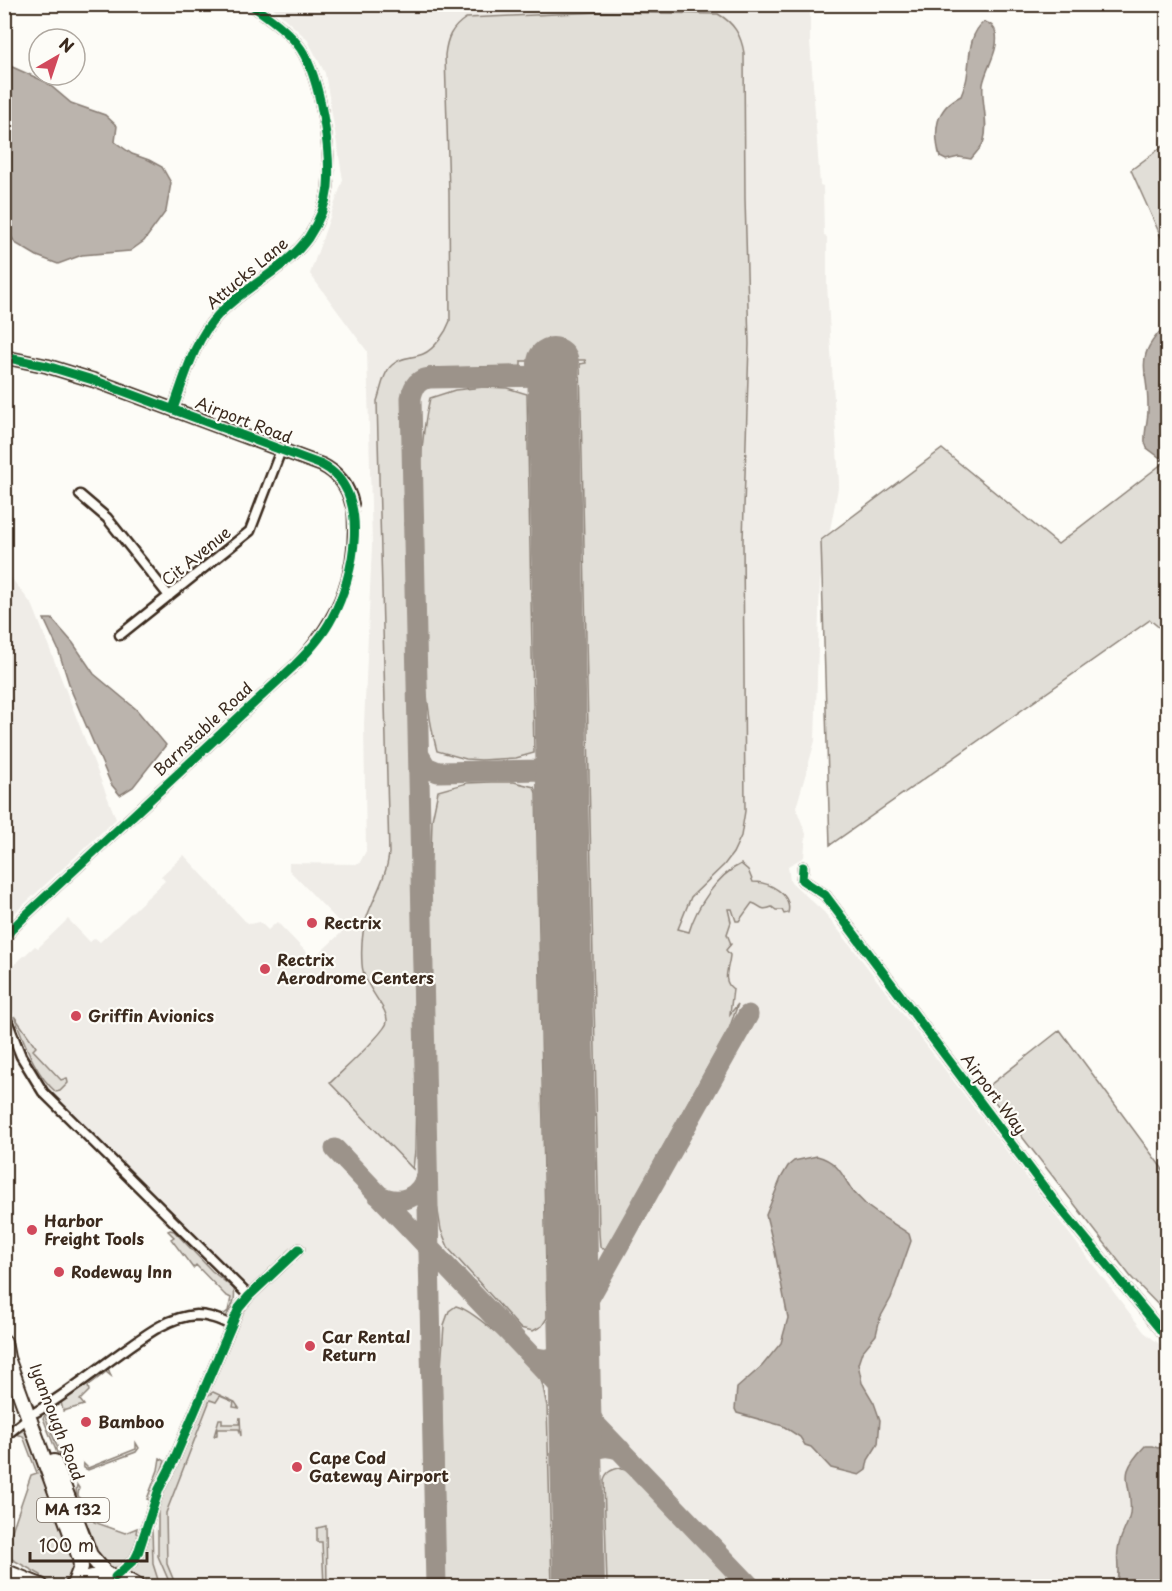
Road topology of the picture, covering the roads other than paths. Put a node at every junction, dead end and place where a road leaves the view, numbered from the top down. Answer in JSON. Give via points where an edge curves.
{"nodes":[{"id":1,"x":250,"y":4,"type":"edge"},
{"id":2,"x":4,"y":357,"type":"edge"},
{"id":3,"x":173,"y":409,"type":"junction"},
{"id":4,"x":281,"y":450,"type":"junction"},
{"id":5,"x":80,"y":495,"type":"dead end"},
{"id":6,"x":352,"y":504,"type":"joint"},
{"id":7,"x":168,"y":596,"type":"junction"},
{"id":8,"x":120,"y":635,"type":"dead end"},
{"id":9,"x":803,"y":867,"type":"dead end"},
{"id":10,"x":4,"y":940,"type":"edge"},
{"id":11,"x":4,"y":1013,"type":"edge"},
{"id":12,"x":299,"y":1249,"type":"dead end"},
{"id":13,"x":249,"y":1296,"type":"junction"},
{"id":14,"x":231,"y":1325,"type":"junction"},
{"id":15,"x":1167,"y":1339,"type":"edge"},
{"id":16,"x":5,"y":1343,"type":"edge"},
{"id":17,"x":32,"y":1415,"type":"junction"},
{"id":18,"x":4,"y":1437,"type":"edge"},
{"id":19,"x":4,"y":1571,"type":"edge"},
{"id":20,"x":111,"y":1576,"type":"junction"},
{"id":21,"x":73,"y":1586,"type":"edge"},
{"id":22,"x":28,"y":1587,"type":"edge"},
{"id":23,"x":41,"y":1587,"type":"edge"},
{"id":24,"x":137,"y":1587,"type":"edge"}],
"edges":[{"from":1,"to":3,"type":"street","name":"Attucks Lane","via":[[291,37],[313,73],[325,139],[326,198],[316,224],[301,246],[211,323],[192,357]]},
{"from":2,"to":3,"type":"street","name":"Airport Road","via":[[78,375]]},
{"from":3,"to":4,"type":"street","name":"Airport Road"},
{"from":4,"to":6,"type":"street","name":"Airport Road","via":[[334,472]]},
{"from":4,"to":7,"type":"street","name":"Cit Avenue","via":[[249,531]]},
{"from":5,"to":7,"type":"street","via":[[107,518]]},
{"from":6,"to":10,"type":"street","name":"Barnstable Road","via":[[354,537],[348,580],[333,616],[312,647]]},
{"from":7,"to":8,"type":"street","name":"Cit Avenue"},
{"from":9,"to":15,"type":"street","name":"Airport Way","via":[[802,880],[825,895],[1052,1198]]},
{"from":11,"to":13,"type":"street","via":[[27,1068],[43,1092]]},
{"from":12,"to":13,"type":"street"},
{"from":13,"to":14,"type":"street"},
{"from":14,"to":17,"type":"street","via":[[207,1316],[174,1320],[150,1332]]},
{"from":14,"to":20,"type":"street","via":[[159,1489],[138,1553]]},
{"from":16,"to":17,"type":"main road","name":"Iyannough Road","number":"MA 132","via":[[7,1358]]},
{"from":17,"to":18,"type":"street"},
{"from":17,"to":20,"type":"main road","name":"Iyannough Road","number":"MA 132","via":[[90,1555]]},
{"from":17,"to":21,"type":"main road","name":"Iyannough Road","number":"MA 132","via":[[80,1558],[81,1567]]},
{"from":19,"to":22,"type":"main road"},
{"from":19,"to":23,"type":"main road"},
{"from":20,"to":21,"type":"main road","via":[[90,1577]]},
{"from":20,"to":24,"type":"main road"}]}
